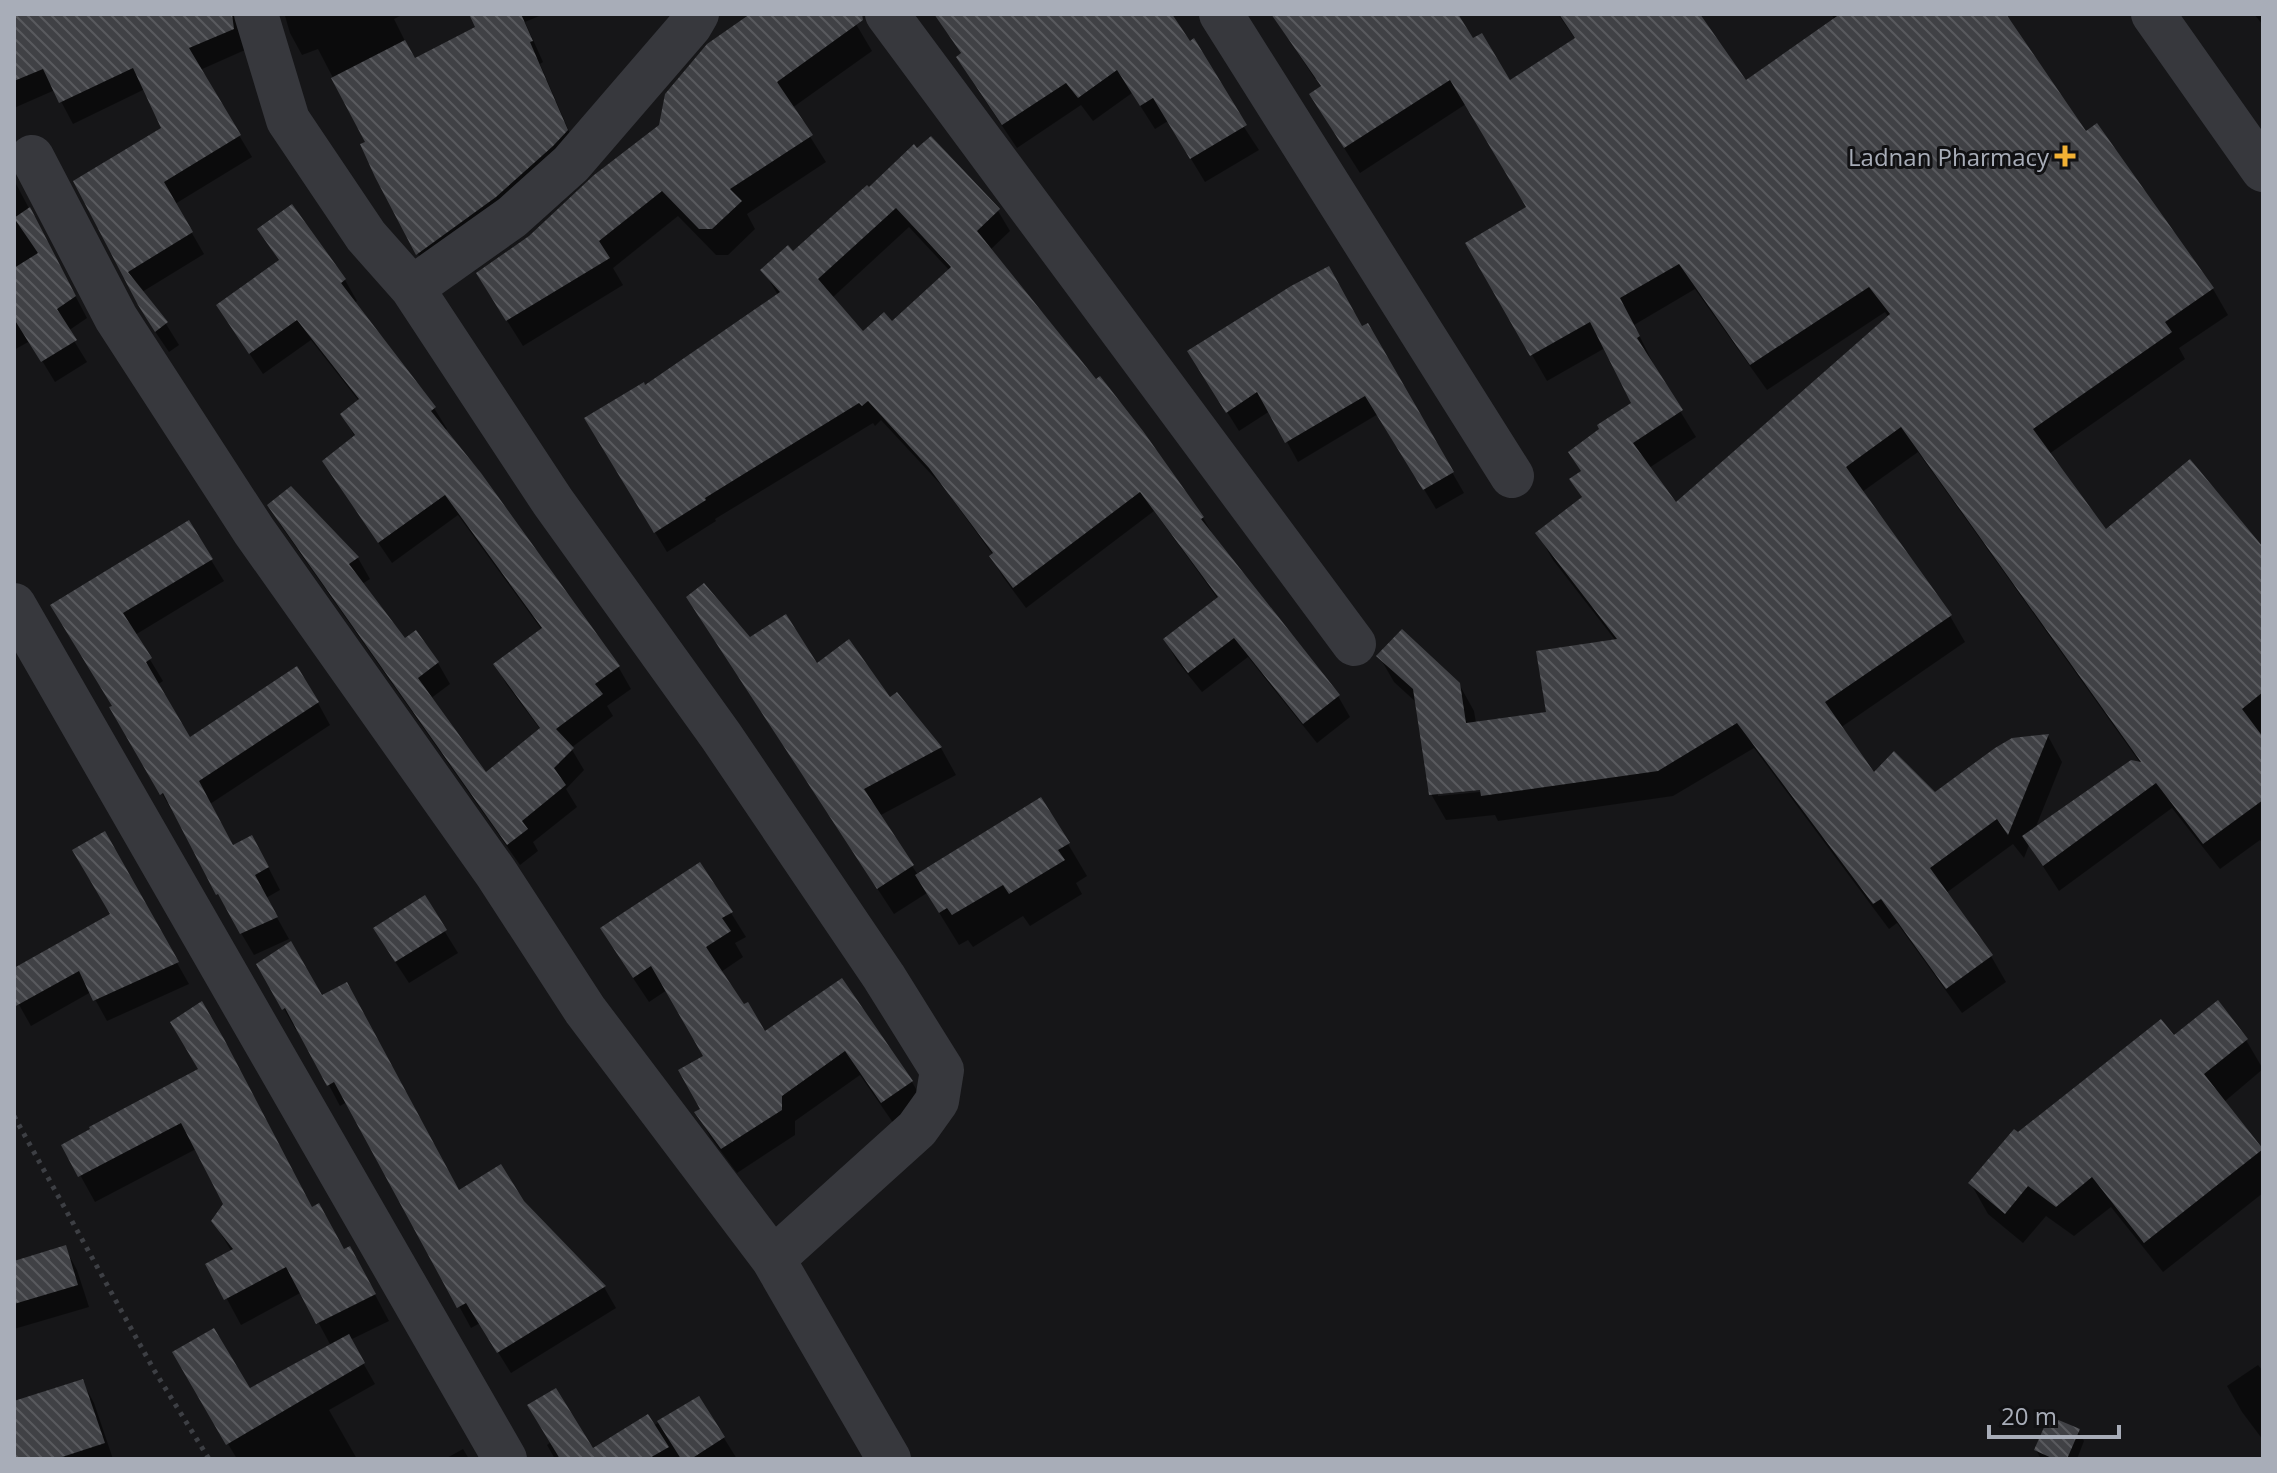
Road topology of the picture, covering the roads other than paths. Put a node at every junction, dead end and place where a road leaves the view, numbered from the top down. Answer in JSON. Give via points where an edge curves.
{"nodes":[{"id":1,"x":256,"y":14,"type":"edge"},
{"id":2,"x":697,"y":14,"type":"edge"},
{"id":3,"x":887,"y":14,"type":"edge"},
{"id":4,"x":1221,"y":14,"type":"edge"},
{"id":5,"x":2153,"y":14,"type":"edge"},
{"id":6,"x":32,"y":157,"type":"dead end"},
{"id":7,"x":2263,"y":170,"type":"edge"},
{"id":8,"x":412,"y":288,"type":"junction"},
{"id":9,"x":1512,"y":476,"type":"dead end"},
{"id":10,"x":14,"y":605,"type":"edge"},
{"id":11,"x":1354,"y":644,"type":"dead end"},
{"id":12,"x":773,"y":1259,"type":"junction"},
{"id":13,"x":505,"y":1459,"type":"edge"},
{"id":14,"x":889,"y":1459,"type":"edge"}],
"edges":[{"from":1,"to":8,"type":"street","via":[[288,120],[366,236]]},
{"from":2,"to":8,"type":"street","via":[[571,164],[512,217]]},
{"from":3,"to":11,"type":"street"},
{"from":4,"to":9,"type":"street"},
{"from":5,"to":7,"type":"street"},
{"from":6,"to":12,"type":"street","via":[[116,318],[254,531],[496,873],[585,1010]]},
{"from":8,"to":12,"type":"street","via":[[553,502],[721,736],[942,1070],[937,1101],[917,1129]]},
{"from":10,"to":13,"type":"street"},
{"from":12,"to":14,"type":"street"}]}
